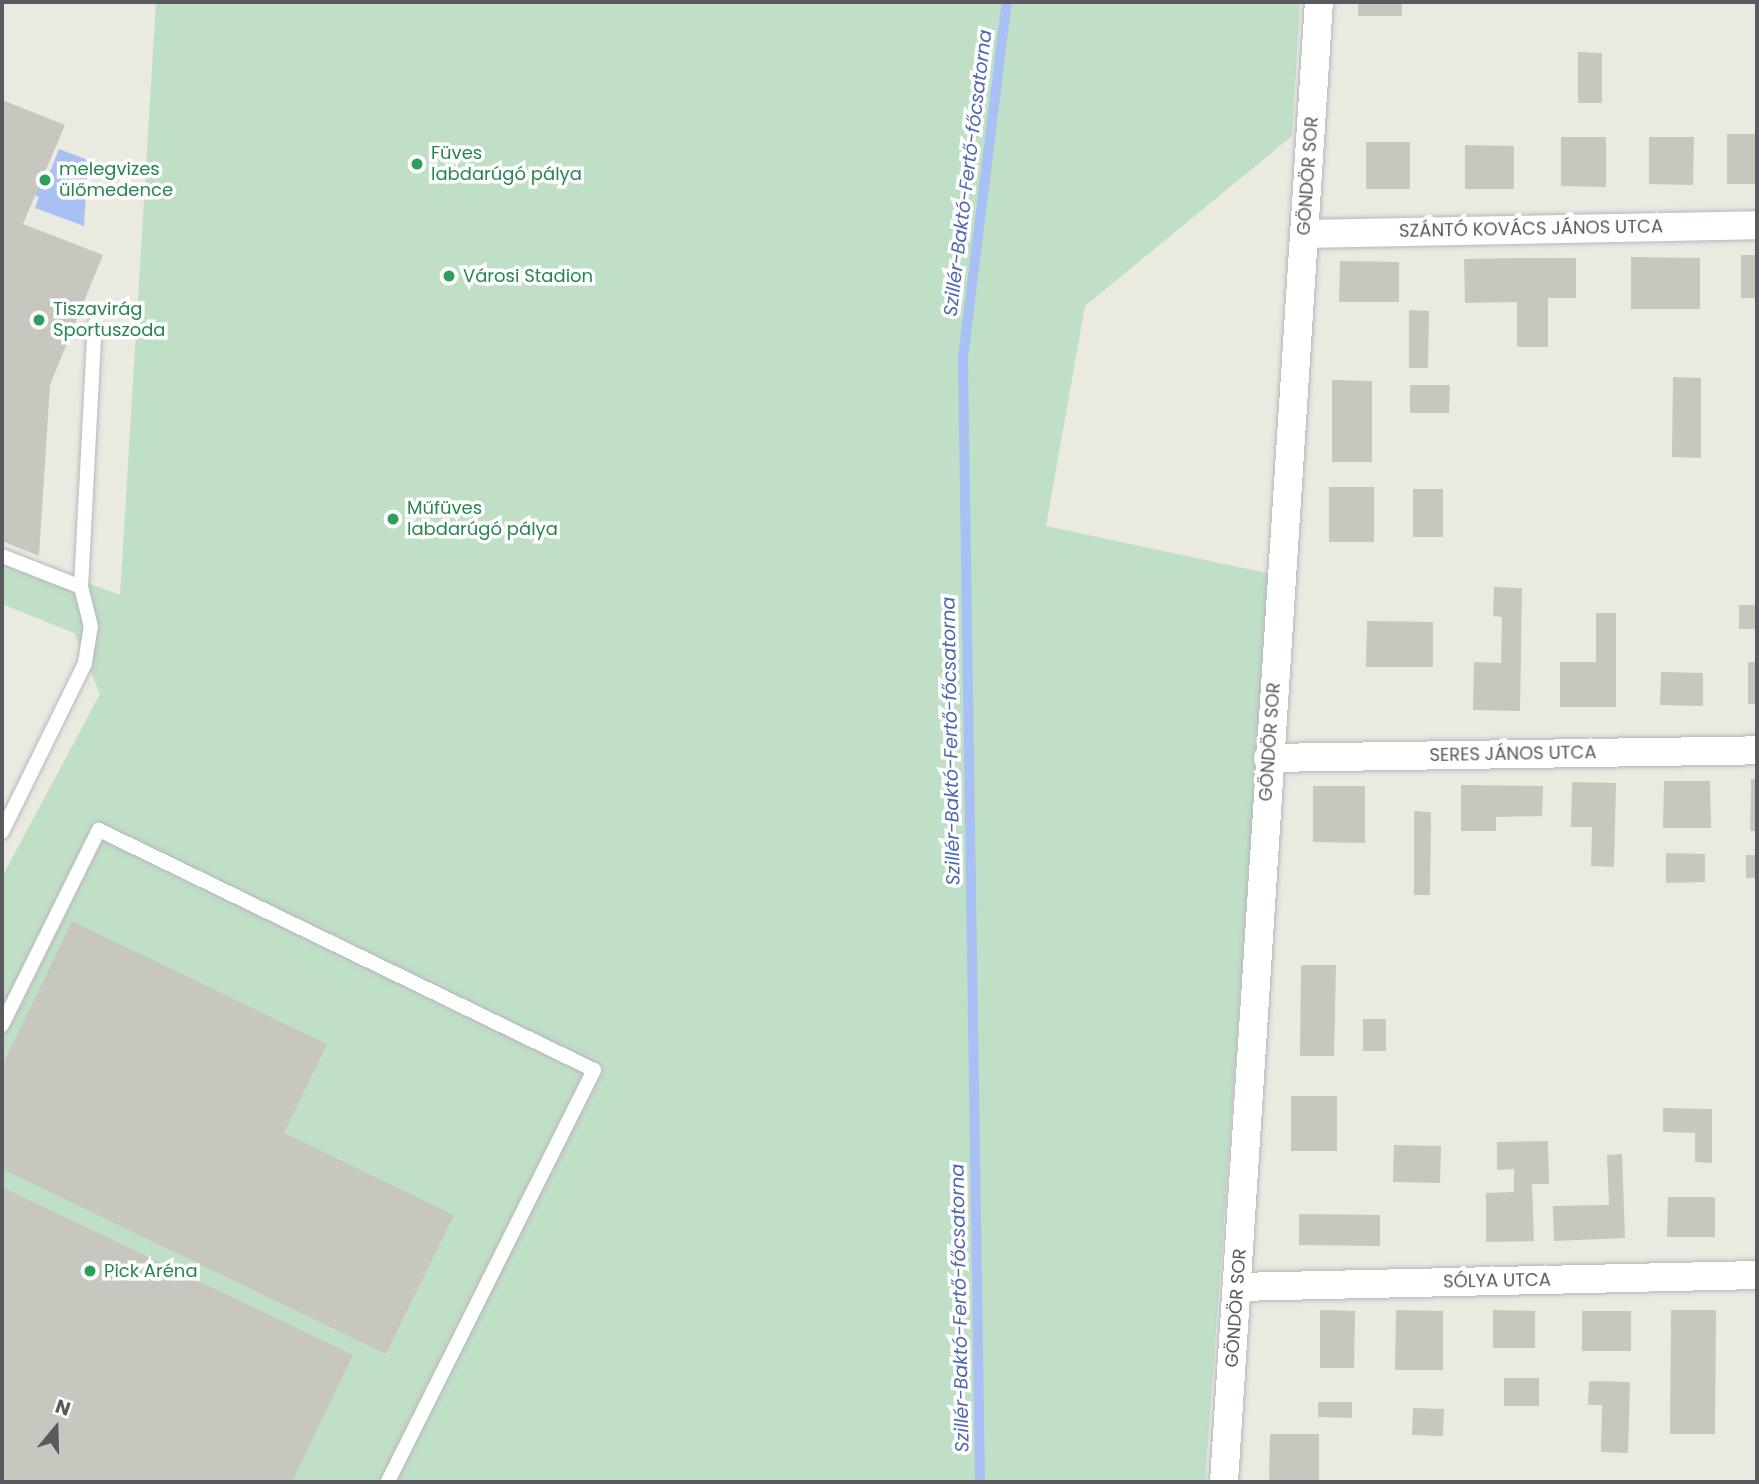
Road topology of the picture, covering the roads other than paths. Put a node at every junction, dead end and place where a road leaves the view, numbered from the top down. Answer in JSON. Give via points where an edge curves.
{"nodes":[{"id":1,"x":1319,"y":2,"type":"edge"},
{"id":2,"x":1757,"y":225,"type":"edge"},
{"id":3,"x":1304,"y":233,"type":"junction"},
{"id":4,"x":95,"y":324,"type":"dead end"},
{"id":5,"x":2,"y":556,"type":"edge"},
{"id":6,"x":81,"y":587,"type":"junction"},
{"id":7,"x":1757,"y":750,"type":"edge"},
{"id":8,"x":1268,"y":758,"type":"junction"},
{"id":9,"x":2,"y":832,"type":"edge"},
{"id":10,"x":2,"y":1025,"type":"edge"},
{"id":11,"x":1757,"y":1275,"type":"edge"},
{"id":12,"x":1237,"y":1287,"type":"junction"},
{"id":13,"x":388,"y":1482,"type":"edge"},
{"id":14,"x":1224,"y":1482,"type":"edge"}],
"edges":[{"from":1,"to":3,"type":"street","name":"GÖNDÖR SOR"},
{"from":2,"to":3,"type":"street","name":"SZÁNTÓ KOVÁCS JÁNOS UTCA"},
{"from":3,"to":8,"type":"street","name":"GÖNDÖR SOR"},
{"from":4,"to":6,"type":"lane"},
{"from":5,"to":6,"type":"lane"},
{"from":6,"to":9,"type":"lane","via":[[91,626],[85,663]]},
{"from":7,"to":8,"type":"street","name":"SERES JÁNOS UTCA"},
{"from":8,"to":12,"type":"street","name":"GÖNDÖR SOR"},
{"from":10,"to":13,"type":"lane","via":[[99,830],[594,1070]]},
{"from":11,"to":12,"type":"street","name":"SÓLYA UTCA"},
{"from":12,"to":14,"type":"street","name":"GÖNDÖR SOR"}]}
